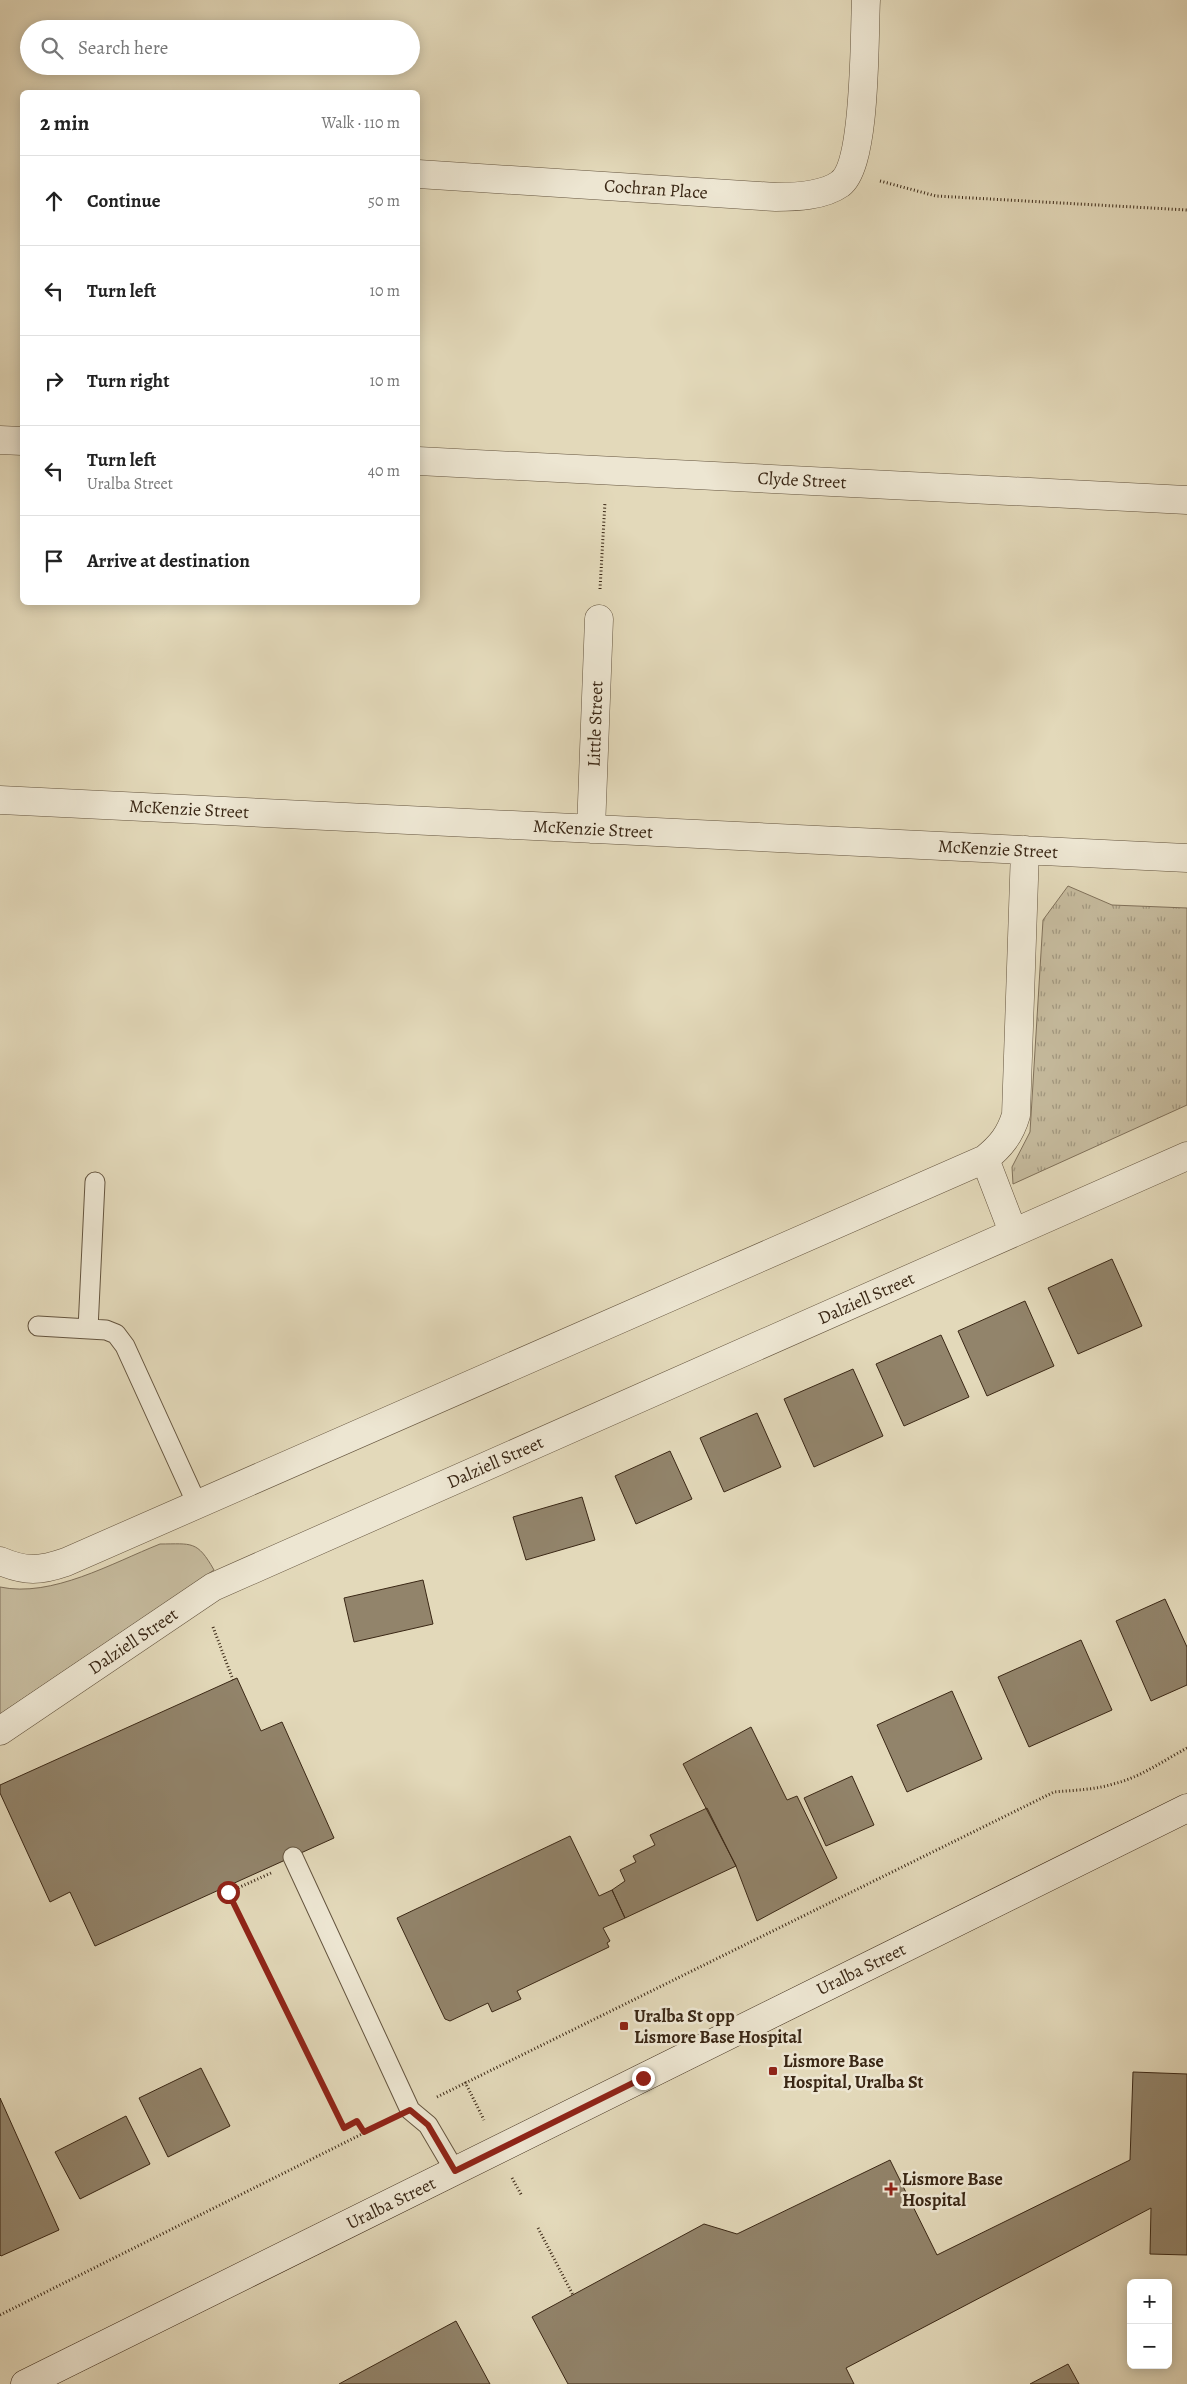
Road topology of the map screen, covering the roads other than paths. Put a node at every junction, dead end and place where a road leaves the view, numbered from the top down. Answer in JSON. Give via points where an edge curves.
{"nodes":[{"id":1,"x":866,"y":0,"type":"edge"},
{"id":2,"x":420,"y":174,"type":"edge"},
{"id":3,"x":0,"y":440,"type":"edge"},
{"id":4,"x":20,"y":441,"type":"edge"},
{"id":5,"x":420,"y":461,"type":"edge"},
{"id":6,"x":1187,"y":500,"type":"edge"},
{"id":7,"x":599,"y":619,"type":"road end"},
{"id":8,"x":0,"y":800,"type":"edge"},
{"id":9,"x":591,"y":829,"type":"junction"},
{"id":10,"x":1025,"y":850,"type":"junction"},
{"id":11,"x":1187,"y":858,"type":"edge"},
{"id":12,"x":1187,"y":1156,"type":"edge"},
{"id":13,"x":985,"y":1159,"type":"junction"},
{"id":14,"x":95,"y":1182,"type":"dead end"},
{"id":15,"x":1013,"y":1232,"type":"junction"},
{"id":16,"x":38,"y":1326,"type":"dead end"},
{"id":17,"x":88,"y":1329,"type":"junction"},
{"id":18,"x":197,"y":1504,"type":"junction"},
{"id":19,"x":0,"y":1561,"type":"edge"},
{"id":20,"x":0,"y":1731,"type":"edge"},
{"id":21,"x":1187,"y":1808,"type":"edge"},
{"id":22,"x":293,"y":1856,"type":"dead end"},
{"id":23,"x":455,"y":2171,"type":"junction"},
{"id":24,"x":25,"y":2384,"type":"edge"}],
"edges":[{"from":1,"to":2,"type":"street","name":"Cochran Place","via":[[860,136],[854,162],[840,184],[795,197]]},
{"from":3,"to":4,"type":"street"},
{"from":5,"to":6,"type":"street","name":"Clyde Street"},
{"from":7,"to":9,"type":"street","name":"Little Street"},
{"from":8,"to":9,"type":"street","name":"McKenzie Street"},
{"from":9,"to":10,"type":"street","name":"McKenzie Street"},
{"from":10,"to":11,"type":"street","name":"McKenzie Street"},
{"from":10,"to":13,"type":"street","via":[[1016,1115],[1011,1132]]},
{"from":12,"to":15,"type":"street","name":"Dalziell Street"},
{"from":13,"to":15,"type":"street"},
{"from":13,"to":18,"type":"street"},
{"from":14,"to":17,"type":"lane"},
{"from":15,"to":20,"type":"street","name":"Dalziell Street","via":[[213,1587]]},
{"from":16,"to":17,"type":"lane"},
{"from":17,"to":18,"type":"lane","via":[[116,1334],[125,1346]]},
{"from":18,"to":19,"type":"street","via":[[48,1568],[30,1570]]},
{"from":21,"to":23,"type":"street","name":"Uralba Street"},
{"from":22,"to":23,"type":"lane","via":[[410,2110],[428,2125]]},
{"from":23,"to":24,"type":"street","name":"Uralba Street"}]}
